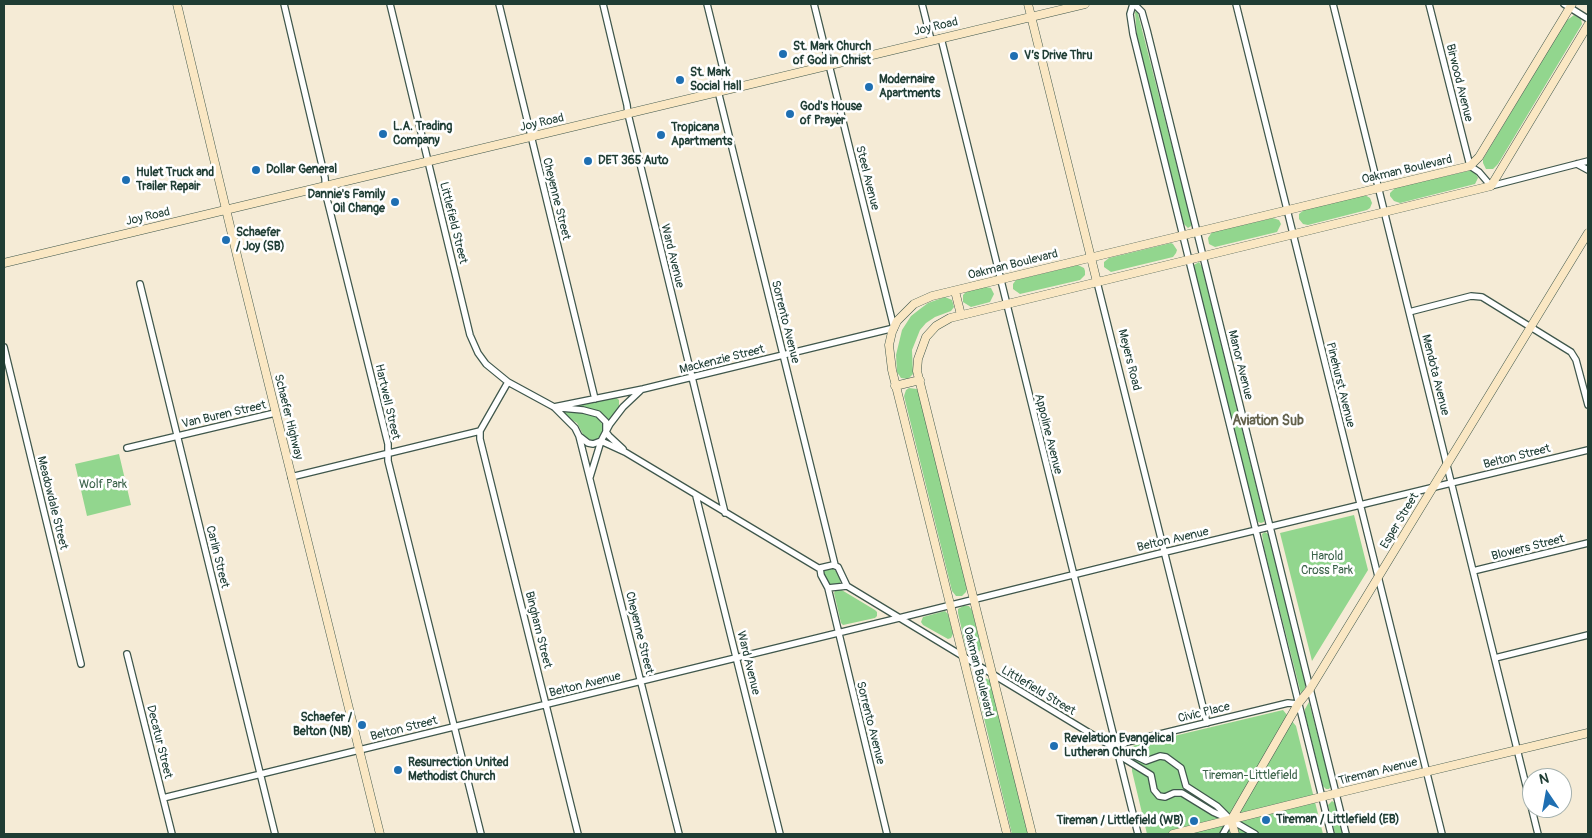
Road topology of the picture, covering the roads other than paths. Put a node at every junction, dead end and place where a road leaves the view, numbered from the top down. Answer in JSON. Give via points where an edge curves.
{"nodes":[{"id":1,"x":177,"y":4,"type":"edge"},
{"id":2,"x":284,"y":4,"type":"edge"},
{"id":3,"x":390,"y":4,"type":"edge"},
{"id":4,"x":499,"y":4,"type":"edge"},
{"id":5,"x":603,"y":4,"type":"edge"},
{"id":6,"x":708,"y":4,"type":"edge"},
{"id":7,"x":814,"y":4,"type":"edge"},
{"id":8,"x":922,"y":4,"type":"edge"},
{"id":9,"x":1028,"y":4,"type":"edge"},
{"id":10,"x":1085,"y":4,"type":"edge"},
{"id":11,"x":1133,"y":4,"type":"edge"},
{"id":12,"x":1236,"y":4,"type":"edge"},
{"id":13,"x":1332,"y":4,"type":"edge"},
{"id":14,"x":1429,"y":4,"type":"edge"},
{"id":15,"x":1569,"y":5,"type":"edge"},
{"id":16,"x":1031,"y":17,"type":"junction"},
{"id":17,"x":1588,"y":19,"type":"edge"},
{"id":18,"x":1588,"y":25,"type":"edge"},
{"id":19,"x":941,"y":38,"type":"junction"},
{"id":20,"x":930,"y":40,"type":"junction"},
{"id":21,"x":828,"y":64,"type":"junction"},
{"id":22,"x":728,"y":89,"type":"junction"},
{"id":23,"x":718,"y":91,"type":"junction"},
{"id":24,"x":628,"y":114,"type":"junction"},
{"id":25,"x":531,"y":137,"type":"junction"},
{"id":26,"x":1588,"y":161,"type":"edge"},
{"id":27,"x":428,"y":162,"type":"junction"},
{"id":28,"x":1577,"y":164,"type":"junction"},
{"id":29,"x":1470,"y":166,"type":"junction"},
{"id":30,"x":1588,"y":170,"type":"edge"},
{"id":31,"x":325,"y":186,"type":"junction"},
{"id":32,"x":1490,"y":186,"type":"junction"},
{"id":33,"x":1378,"y":188,"type":"junction"},
{"id":34,"x":226,"y":210,"type":"junction"},
{"id":35,"x":1286,"y":210,"type":"junction"},
{"id":36,"x":1384,"y":213,"type":"junction"},
{"id":37,"x":1196,"y":232,"type":"junction"},
{"id":38,"x":1588,"y":233,"type":"edge"},
{"id":39,"x":1292,"y":235,"type":"junction"},
{"id":40,"x":1182,"y":236,"type":"junction"},
{"id":41,"x":1202,"y":257,"type":"junction"},
{"id":42,"x":1091,"y":258,"type":"junction"},
{"id":43,"x":1188,"y":260,"type":"junction"},
{"id":44,"x":4,"y":263,"type":"edge"},
{"id":45,"x":1000,"y":280,"type":"junction"},
{"id":46,"x":1098,"y":282,"type":"junction"},
{"id":47,"x":140,"y":284,"type":"dead end"},
{"id":48,"x":955,"y":291,"type":"junction"},
{"id":49,"x":1006,"y":304,"type":"junction"},
{"id":50,"x":1409,"y":312,"type":"junction"},
{"id":51,"x":960,"y":315,"type":"junction"},
{"id":52,"x":1530,"y":327,"type":"junction"},
{"id":53,"x":894,"y":328,"type":"junction"},
{"id":54,"x":4,"y":347,"type":"edge"},
{"id":55,"x":783,"y":355,"type":"junction"},
{"id":56,"x":691,"y":377,"type":"junction"},
{"id":57,"x":920,"y":380,"type":"junction"},
{"id":58,"x":508,"y":382,"type":"junction"},
{"id":59,"x":895,"y":386,"type":"junction"},
{"id":60,"x":643,"y":389,"type":"junction"},
{"id":61,"x":595,"y":398,"type":"junction"},
{"id":62,"x":1588,"y":405,"type":"edge"},
{"id":63,"x":554,"y":407,"type":"junction"},
{"id":64,"x":276,"y":413,"type":"junction"},
{"id":65,"x":480,"y":431,"type":"junction"},
{"id":66,"x":606,"y":432,"type":"junction"},
{"id":67,"x":177,"y":436,"type":"junction"},
{"id":68,"x":579,"y":436,"type":"junction"},
{"id":69,"x":601,"y":441,"type":"junction"},
{"id":70,"x":128,"y":448,"type":"dead end"},
{"id":71,"x":1588,"y":450,"type":"edge"},
{"id":72,"x":625,"y":452,"type":"junction"},
{"id":73,"x":388,"y":453,"type":"junction"},
{"id":74,"x":1447,"y":465,"type":"junction"},
{"id":75,"x":291,"y":477,"type":"junction"},
{"id":76,"x":590,"y":478,"type":"junction"},
{"id":77,"x":1451,"y":483,"type":"junction"},
{"id":78,"x":1433,"y":488,"type":"junction"},
{"id":79,"x":696,"y":496,"type":"junction"},
{"id":80,"x":1360,"y":505,"type":"junction"},
{"id":81,"x":725,"y":513,"type":"junction"},
{"id":82,"x":1270,"y":527,"type":"junction"},
{"id":83,"x":1255,"y":531,"type":"junction"},
{"id":84,"x":1588,"y":544,"type":"edge"},
{"id":85,"x":1164,"y":552,"type":"junction"},
{"id":86,"x":835,"y":566,"type":"junction"},
{"id":87,"x":820,"y":569,"type":"junction"},
{"id":88,"x":1473,"y":571,"type":"junction"},
{"id":89,"x":1073,"y":574,"type":"junction"},
{"id":90,"x":1378,"y":578,"type":"junction"},
{"id":91,"x":847,"y":586,"type":"junction"},
{"id":92,"x":828,"y":588,"type":"junction"},
{"id":93,"x":974,"y":599,"type":"junction"},
{"id":94,"x":950,"y":605,"type":"junction"},
{"id":95,"x":899,"y":618,"type":"junction"},
{"id":96,"x":838,"y":634,"type":"junction"},
{"id":97,"x":1588,"y":635,"type":"edge"},
{"id":98,"x":127,"y":654,"type":"dead end"},
{"id":99,"x":963,"y":657,"type":"junction"},
{"id":100,"x":737,"y":658,"type":"junction"},
{"id":101,"x":1495,"y":658,"type":"junction"},
{"id":102,"x":81,"y":664,"type":"dead end"},
{"id":103,"x":993,"y":676,"type":"junction"},
{"id":104,"x":641,"y":682,"type":"junction"},
{"id":105,"x":1310,"y":689,"type":"junction"},
{"id":106,"x":1298,"y":704,"type":"junction"},
{"id":107,"x":546,"y":705,"type":"junction"},
{"id":108,"x":1207,"y":723,"type":"junction"},
{"id":109,"x":454,"y":727,"type":"junction"},
{"id":110,"x":1588,"y":733,"type":"edge"},
{"id":111,"x":1116,"y":749,"type":"junction"},
{"id":112,"x":1518,"y":750,"type":"junction"},
{"id":113,"x":359,"y":751,"type":"junction"},
{"id":114,"x":1427,"y":771,"type":"junction"},
{"id":115,"x":260,"y":774,"type":"junction"},
{"id":116,"x":1336,"y":793,"type":"junction"},
{"id":117,"x":1321,"y":797,"type":"junction"},
{"id":118,"x":163,"y":798,"type":"junction"},
{"id":119,"x":1231,"y":820,"type":"junction"},
{"id":120,"x":172,"y":834,"type":"edge"},
{"id":121,"x":275,"y":834,"type":"edge"},
{"id":122,"x":380,"y":834,"type":"edge"},
{"id":123,"x":481,"y":834,"type":"edge"},
{"id":124,"x":578,"y":834,"type":"edge"},
{"id":125,"x":679,"y":834,"type":"edge"},
{"id":126,"x":780,"y":834,"type":"edge"},
{"id":127,"x":888,"y":834,"type":"edge"},
{"id":128,"x":1007,"y":834,"type":"edge"},
{"id":129,"x":1032,"y":834,"type":"edge"},
{"id":130,"x":1138,"y":834,"type":"edge"},
{"id":131,"x":1173,"y":834,"type":"edge"},
{"id":132,"x":1223,"y":834,"type":"edge"},
{"id":133,"x":1235,"y":834,"type":"edge"},
{"id":134,"x":1255,"y":834,"type":"edge"},
{"id":135,"x":1330,"y":834,"type":"edge"},
{"id":136,"x":1346,"y":834,"type":"edge"},
{"id":137,"x":1442,"y":834,"type":"edge"},
{"id":138,"x":1538,"y":834,"type":"edge"}],
"edges":[{"from":1,"to":34,"type":"street","name":"Schaefer Highway"},
{"from":2,"to":31,"type":"street","name":"Hartwell Street"},
{"from":3,"to":27,"type":"street","name":"Littlefield Street"},
{"from":4,"to":25,"type":"street","name":"Cheyenne Street"},
{"from":5,"to":24,"type":"street","name":"Ward Avenue"},
{"from":6,"to":22,"type":"street"},
{"from":7,"to":21,"type":"street","name":"Steel Avenue"},
{"from":8,"to":20,"type":"street"},
{"from":9,"to":16,"type":"street","name":"Meyers Road"},
{"from":10,"to":16,"type":"street","name":"Joy Road"},
{"from":11,"to":37,"type":"street","name":"Manor Avenue","via":[[1142,12]]},
{"from":11,"to":40,"type":"street","name":"Manor Avenue","via":[[1130,14],[1133,34]]},
{"from":12,"to":35,"type":"street","name":"Pinehurst Avenue"},
{"from":13,"to":33,"type":"street","name":"Mendota Avenue"},
{"from":14,"to":29,"type":"street","name":"Birwood Avenue"},
{"from":15,"to":17,"type":"street"},
{"from":15,"to":29,"type":"street","name":"Oakman Boulevard","via":[[1482,152]]},
{"from":16,"to":19,"type":"street","name":"Joy Road"},
{"from":16,"to":42,"type":"street","name":"Meyers Road"},
{"from":18,"to":32,"type":"street"},
{"from":19,"to":20,"type":"street","name":"Joy Road"},
{"from":19,"to":45,"type":"street","name":"Appoline Avenue"},
{"from":20,"to":21,"type":"street","name":"Joy Road"},
{"from":21,"to":22,"type":"street","name":"Joy Road"},
{"from":21,"to":53,"type":"street","name":"Steel Avenue"},
{"from":22,"to":23,"type":"street","name":"Joy Road"},
{"from":23,"to":24,"type":"street","name":"Joy Road"},
{"from":23,"to":55,"type":"street","name":"Sorrento Avenue"},
{"from":24,"to":25,"type":"street","name":"Joy Road"},
{"from":24,"to":56,"type":"street","name":"Ward Avenue"},
{"from":25,"to":27,"type":"street","name":"Joy Road"},
{"from":25,"to":61,"type":"street","name":"Cheyenne Street"},
{"from":26,"to":28,"type":"street"},
{"from":27,"to":31,"type":"street","name":"Joy Road"},
{"from":27,"to":58,"type":"street","name":"Littlefield Street","via":[[473,341],[486,364]]},
{"from":28,"to":30,"type":"street"},
{"from":28,"to":32,"type":"street"},
{"from":29,"to":32,"type":"street"},
{"from":29,"to":33,"type":"street","name":"Oakman Boulevard"},
{"from":31,"to":34,"type":"street","name":"Joy Road"},
{"from":31,"to":73,"type":"street","name":"Hartwell Street"},
{"from":32,"to":36,"type":"street","name":"Oakman Boulevard"},
{"from":33,"to":35,"type":"street","name":"Oakman Boulevard"},
{"from":33,"to":36,"type":"street","name":"Mendota Avenue"},
{"from":34,"to":44,"type":"street","name":"Joy Road"},
{"from":34,"to":64,"type":"street","name":"Schaefer Highway"},
{"from":35,"to":37,"type":"street","name":"Oakman Boulevard"},
{"from":35,"to":39,"type":"street","name":"Pinehurst Avenue"},
{"from":36,"to":39,"type":"street","name":"Oakman Boulevard"},
{"from":36,"to":50,"type":"street","name":"Mendota Avenue"},
{"from":37,"to":40,"type":"street","name":"Oakman Boulevard"},
{"from":37,"to":41,"type":"street","name":"Manor Avenue"},
{"from":38,"to":52,"type":"street","name":"Esper Street"},
{"from":39,"to":41,"type":"street","name":"Oakman Boulevard"},
{"from":39,"to":80,"type":"street","name":"Pinehurst Avenue"},
{"from":40,"to":42,"type":"street","name":"Oakman Boulevard"},
{"from":40,"to":43,"type":"street","name":"Manor Avenue"},
{"from":41,"to":43,"type":"street","name":"Oakman Boulevard"},
{"from":41,"to":82,"type":"street","name":"Manor Avenue"},
{"from":42,"to":45,"type":"street","name":"Oakman Boulevard"},
{"from":42,"to":46,"type":"street","name":"Meyers Road"},
{"from":43,"to":46,"type":"street","name":"Oakman Boulevard"},
{"from":43,"to":83,"type":"street","name":"Manor Avenue"},
{"from":45,"to":48,"type":"street","name":"Oakman Boulevard"},
{"from":45,"to":49,"type":"street","name":"Appoline Avenue"},
{"from":46,"to":49,"type":"street","name":"Oakman Boulevard"},
{"from":46,"to":85,"type":"street","name":"Meyers Road"},
{"from":47,"to":67,"type":"street","name":"Carlin Street"},
{"from":48,"to":51,"type":"street"},
{"from":48,"to":53,"type":"street","name":"Oakman Boulevard","via":[[914,304],[902,314]]},
{"from":49,"to":51,"type":"street","name":"Oakman Boulevard"},
{"from":49,"to":89,"type":"street","name":"Appoline Avenue"},
{"from":50,"to":52,"type":"street","via":[[1478,296]]},
{"from":50,"to":74,"type":"street","name":"Mendota Avenue"},
{"from":51,"to":57,"type":"street","name":"Oakman Boulevard","via":[[941,322],[926,337],[918,359]]},
{"from":52,"to":62,"type":"street","via":[[1574,355]]},
{"from":52,"to":74,"type":"street","name":"Esper Street"},
{"from":53,"to":55,"type":"street","name":"Mackenzie Street"},
{"from":53,"to":59,"type":"street","name":"Oakman Boulevard","via":[[889,351]]},
{"from":54,"to":102,"type":"street","name":"Meadowdale Street"},
{"from":55,"to":56,"type":"street","name":"Mackenzie Street"},
{"from":55,"to":86,"type":"street","name":"Sorrento Avenue"},
{"from":56,"to":60,"type":"street","name":"Mackenzie Street"},
{"from":56,"to":81,"type":"street","name":"Ward Avenue"},
{"from":57,"to":59,"type":"street"},
{"from":57,"to":93,"type":"street","name":"Oakman Boulevard"},
{"from":58,"to":63,"type":"street","name":"Littlefield Street"},
{"from":58,"to":65,"type":"street"},
{"from":59,"to":94,"type":"street","name":"Oakman Boulevard"},
{"from":60,"to":61,"type":"street","name":"Mackenzie Street"},
{"from":60,"to":66,"type":"street","via":[[615,416]]},
{"from":61,"to":63,"type":"street","name":"Mackenzie Street"},
{"from":63,"to":66,"type":"street","name":"Littlefield Street","via":[[598,414],[606,422]]},
{"from":63,"to":68,"type":"street","name":"Littlefield Street","via":[[576,428]]},
{"from":64,"to":67,"type":"street","name":"Van Buren Street"},
{"from":64,"to":75,"type":"street","name":"Schaefer Highway"},
{"from":65,"to":73,"type":"street"},
{"from":65,"to":107,"type":"street","name":"Bingham Street"},
{"from":66,"to":69,"type":"street"},
{"from":66,"to":72,"type":"street","name":"Littlefield Street"},
{"from":67,"to":70,"type":"street","name":"Van Buren Street"},
{"from":67,"to":115,"type":"street","name":"Carlin Street"},
{"from":68,"to":69,"type":"street","name":"Littlefield Street","via":[[592,444]]},
{"from":68,"to":76,"type":"street","name":"Cheyenne Street"},
{"from":69,"to":72,"type":"street","name":"Littlefield Street"},
{"from":69,"to":76,"type":"street"},
{"from":71,"to":77,"type":"street","name":"Belton Street"},
{"from":72,"to":79,"type":"street","name":"Littlefield Street"},
{"from":73,"to":75,"type":"street"},
{"from":73,"to":109,"type":"street","name":"Hartwell Street"},
{"from":74,"to":77,"type":"street","name":"Mendota Avenue"},
{"from":74,"to":78,"type":"street","name":"Esper Street"},
{"from":75,"to":113,"type":"street","name":"Schaefer Highway"},
{"from":76,"to":104,"type":"street","name":"Cheyenne Street"},
{"from":77,"to":78,"type":"street","name":"Belton Avenue"},
{"from":77,"to":88,"type":"street","name":"Mendota Avenue"},
{"from":78,"to":80,"type":"street","name":"Belton Avenue"},
{"from":78,"to":90,"type":"street","name":"Esper Street"},
{"from":79,"to":81,"type":"street","name":"Littlefield Street"},
{"from":79,"to":100,"type":"street","name":"Ward Avenue"},
{"from":80,"to":82,"type":"street","name":"Belton Avenue"},
{"from":80,"to":90,"type":"street","name":"Pinehurst Avenue"},
{"from":81,"to":87,"type":"street","name":"Littlefield Street"},
{"from":82,"to":83,"type":"street","name":"Belton Avenue"},
{"from":82,"to":105,"type":"street","name":"Manor Avenue"},
{"from":83,"to":85,"type":"street","name":"Belton Avenue"},
{"from":83,"to":106,"type":"street","name":"Manor Avenue"},
{"from":84,"to":88,"type":"street","name":"Blowers Street"},
{"from":85,"to":89,"type":"street","name":"Belton Avenue"},
{"from":85,"to":108,"type":"street","name":"Meyers Road"},
{"from":86,"to":87,"type":"street"},
{"from":86,"to":91,"type":"street"},
{"from":87,"to":92,"type":"street","name":"Sorrento Avenue"},
{"from":88,"to":101,"type":"street","name":"Mendota Avenue"},
{"from":89,"to":93,"type":"street","name":"Belton Avenue"},
{"from":89,"to":111,"type":"street","name":"Appoline Avenue"},
{"from":90,"to":105,"type":"street","name":"Esper Street"},
{"from":90,"to":114,"type":"street","name":"Pinehurst Avenue"},
{"from":91,"to":92,"type":"street"},
{"from":91,"to":95,"type":"street","name":"Littlefield Street"},
{"from":92,"to":96,"type":"street","name":"Sorrento Avenue"},
{"from":93,"to":94,"type":"street","name":"Belton Avenue"},
{"from":93,"to":103,"type":"street","name":"Oakman Boulevard"},
{"from":94,"to":95,"type":"street","name":"Belton Avenue"},
{"from":94,"to":99,"type":"street","name":"Oakman Boulevard"},
{"from":95,"to":96,"type":"street"},
{"from":95,"to":99,"type":"street","name":"Littlefield Street"},
{"from":96,"to":100,"type":"street","name":"Belton Avenue"},
{"from":96,"to":127,"type":"street","name":"Sorrento Avenue"},
{"from":97,"to":101,"type":"street"},
{"from":98,"to":118,"type":"street","name":"Decatur Street"},
{"from":99,"to":103,"type":"street","name":"Littlefield Street"},
{"from":99,"to":128,"type":"street","name":"Oakman Boulevard"},
{"from":100,"to":104,"type":"street","name":"Belton Avenue"},
{"from":100,"to":126,"type":"street","name":"Ward Avenue"},
{"from":101,"to":112,"type":"street","name":"Mendota Avenue"},
{"from":103,"to":111,"type":"street","name":"Littlefield Street"},
{"from":103,"to":129,"type":"street","name":"Oakman Boulevard"},
{"from":104,"to":107,"type":"street","name":"Belton Avenue"},
{"from":104,"to":125,"type":"street","name":"Cheyenne Street"},
{"from":105,"to":106,"type":"street","name":"Esper Street"},
{"from":105,"to":116,"type":"street","name":"Manor Avenue"},
{"from":106,"to":108,"type":"street","name":"Civic Place","via":[[1288,703]]},
{"from":106,"to":117,"type":"street","name":"Manor Avenue"},
{"from":106,"to":119,"type":"street","name":"Esper Street"},
{"from":107,"to":109,"type":"street","name":"Belton Avenue"},
{"from":107,"to":124,"type":"street","name":"Bingham Street"},
{"from":108,"to":111,"type":"street","name":"Civic Place","via":[[1127,742]]},
{"from":109,"to":113,"type":"street","name":"Belton Street"},
{"from":109,"to":123,"type":"street","name":"Hartwell Street"},
{"from":110,"to":112,"type":"street","name":"Tireman Avenue"},
{"from":111,"to":119,"type":"street","name":"Littlefield Street","via":[[1125,759],[1151,775],[1154,790],[1159,796],[1165,798],[1182,793]]},
{"from":111,"to":119,"type":"street","name":"Littlefield Street","via":[[1146,762],[1166,757],[1181,768],[1186,786],[1217,806]]},
{"from":111,"to":130,"type":"street","name":"Appoline Avenue"},
{"from":112,"to":114,"type":"street","name":"Tireman Avenue"},
{"from":112,"to":138,"type":"street","name":"Mendota Avenue"},
{"from":113,"to":115,"type":"street"},
{"from":113,"to":122,"type":"street","name":"Schaefer Highway"},
{"from":114,"to":116,"type":"street","name":"Tireman Avenue"},
{"from":114,"to":137,"type":"street","name":"Pinehurst Avenue"},
{"from":115,"to":118,"type":"street"},
{"from":115,"to":121,"type":"street","name":"Carlin Street"},
{"from":116,"to":117,"type":"street","name":"Tireman Avenue"},
{"from":116,"to":136,"type":"street","name":"Manor Avenue"},
{"from":117,"to":119,"type":"street","name":"Tireman Avenue"},
{"from":117,"to":135,"type":"street","name":"Manor Avenue"},
{"from":118,"to":120,"type":"street","name":"Decatur Street"},
{"from":119,"to":131,"type":"street","name":"Tireman Avenue"},
{"from":119,"to":132,"type":"street"},
{"from":119,"to":133,"type":"street"},
{"from":119,"to":134,"type":"street"}]}
